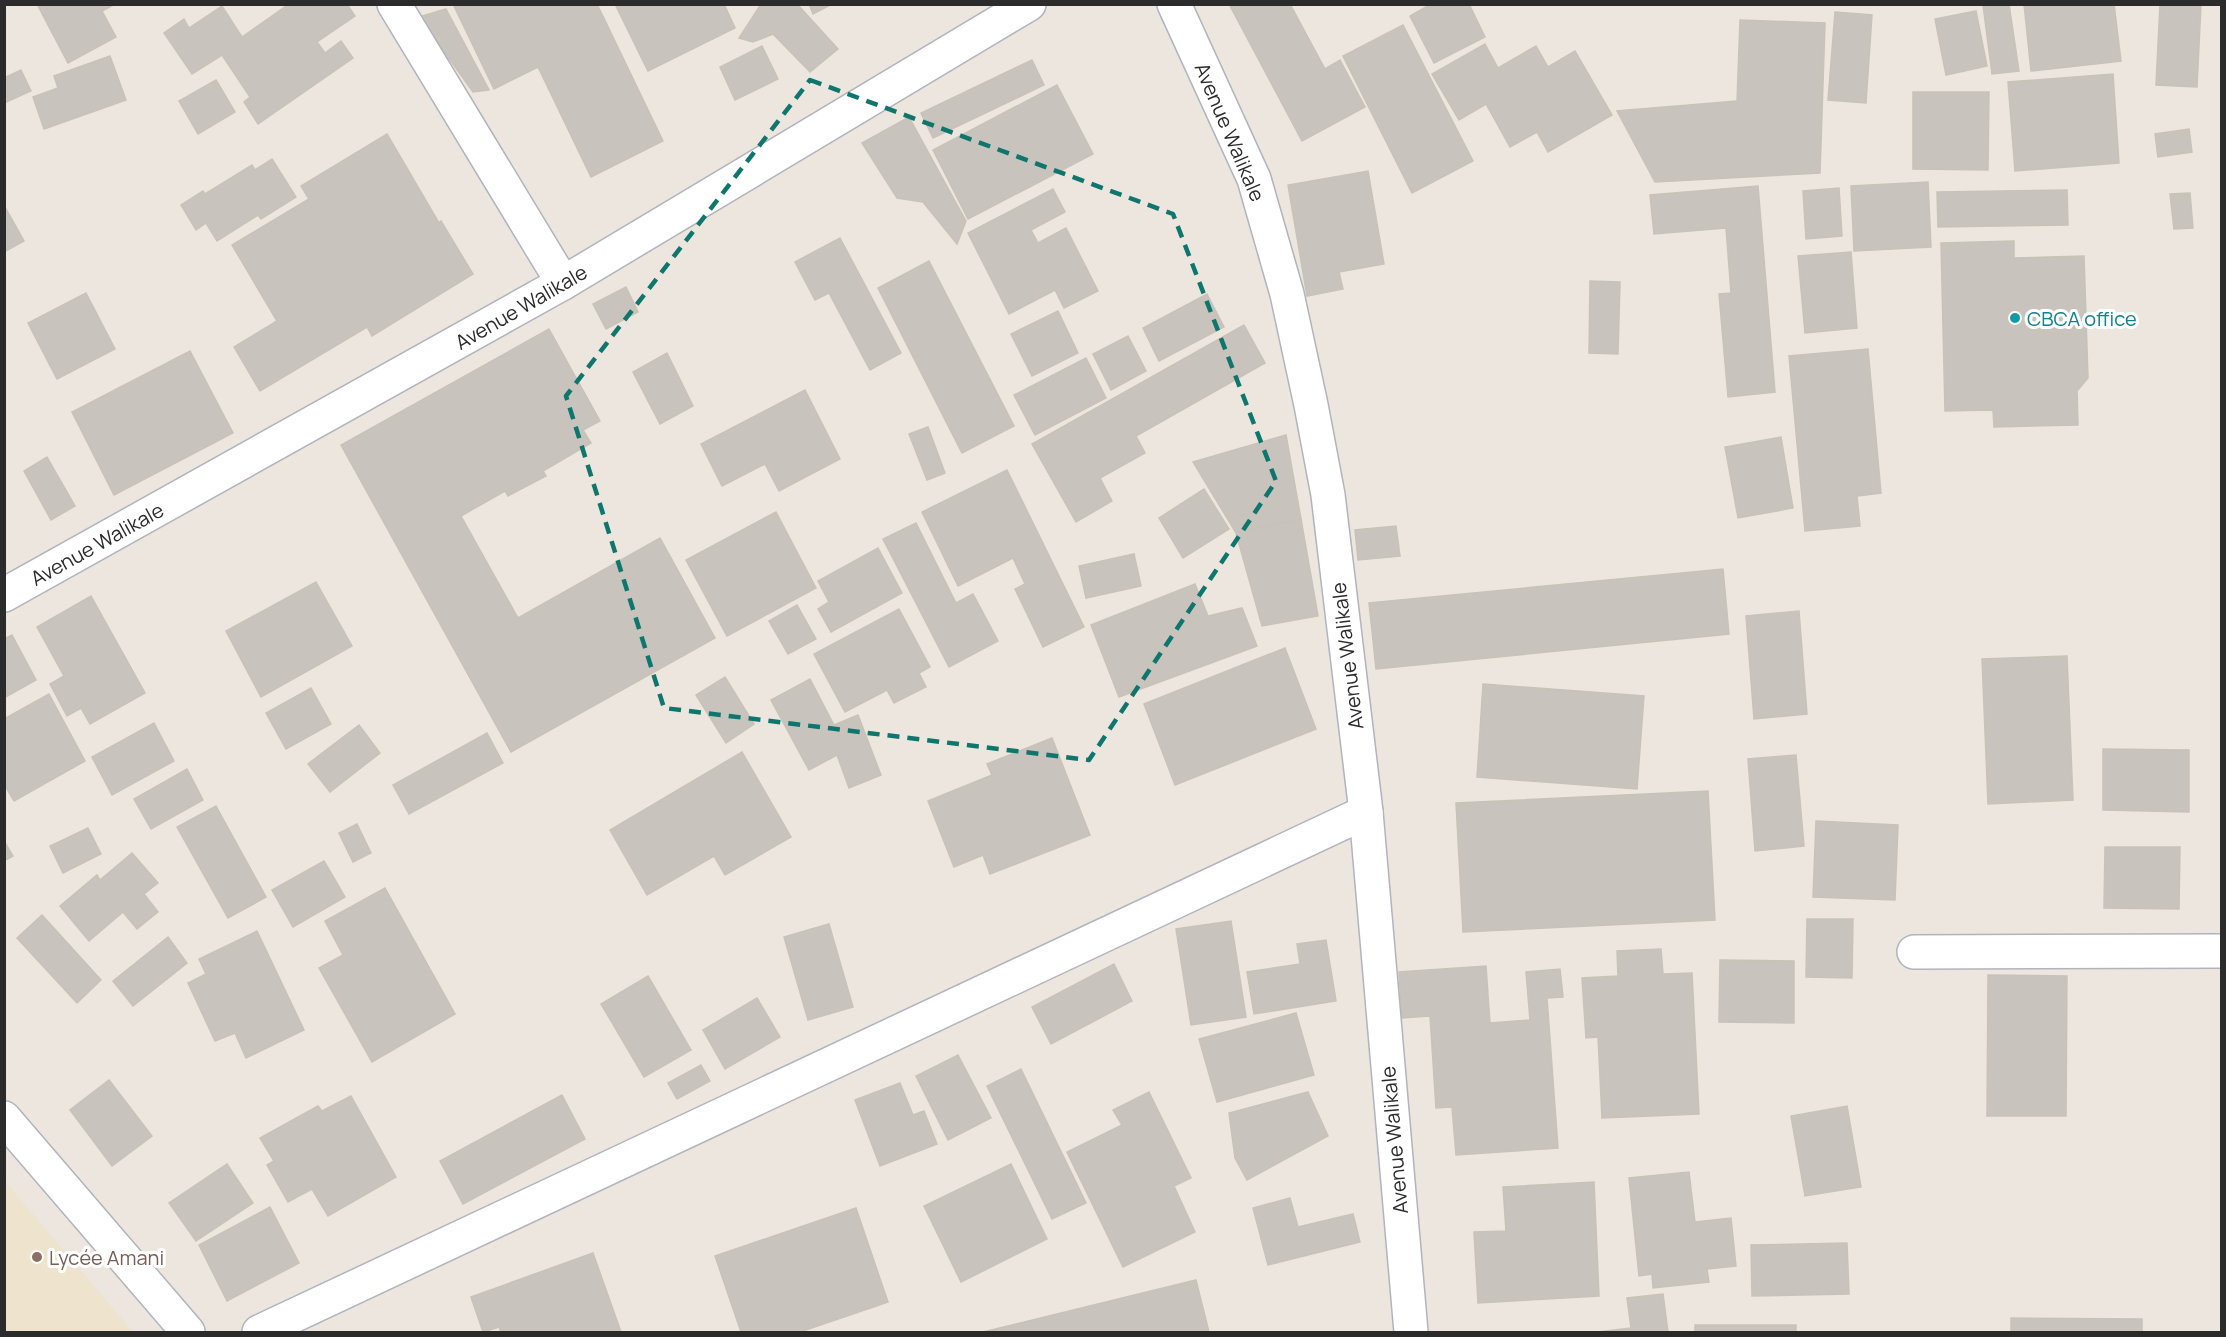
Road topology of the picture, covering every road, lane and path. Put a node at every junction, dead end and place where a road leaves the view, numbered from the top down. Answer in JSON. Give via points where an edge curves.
{"nodes":[{"id":1,"x":394,"y":4,"type":"edge"},
{"id":2,"x":1029,"y":4,"type":"edge"},
{"id":3,"x":1174,"y":4,"type":"edge"},
{"id":4,"x":563,"y":284,"type":"junction"},
{"id":5,"x":4,"y":595,"type":"edge"},
{"id":6,"x":1366,"y":812,"type":"junction"},
{"id":7,"x":2222,"y":951,"type":"edge"},
{"id":8,"x":1914,"y":952,"type":"dead end"},
{"id":9,"x":4,"y":1118,"type":"edge"},
{"id":10,"x":188,"y":1332,"type":"edge"},
{"id":11,"x":259,"y":1332,"type":"edge"},
{"id":12,"x":1411,"y":1332,"type":"edge"}],
"edges":[{"from":1,"to":4,"type":"street"},
{"from":2,"to":4,"type":"street","name":"Avenue Walikale"},
{"from":3,"to":6,"type":"street","name":"Avenue Walikale","via":[[1254,179],[1287,294],[1328,495]]},
{"from":4,"to":5,"type":"street","name":"Avenue Walikale"},
{"from":6,"to":11,"type":"street"},
{"from":6,"to":12,"type":"street","name":"Avenue Walikale"},
{"from":7,"to":8,"type":"street"},
{"from":9,"to":10,"type":"street"}]}
